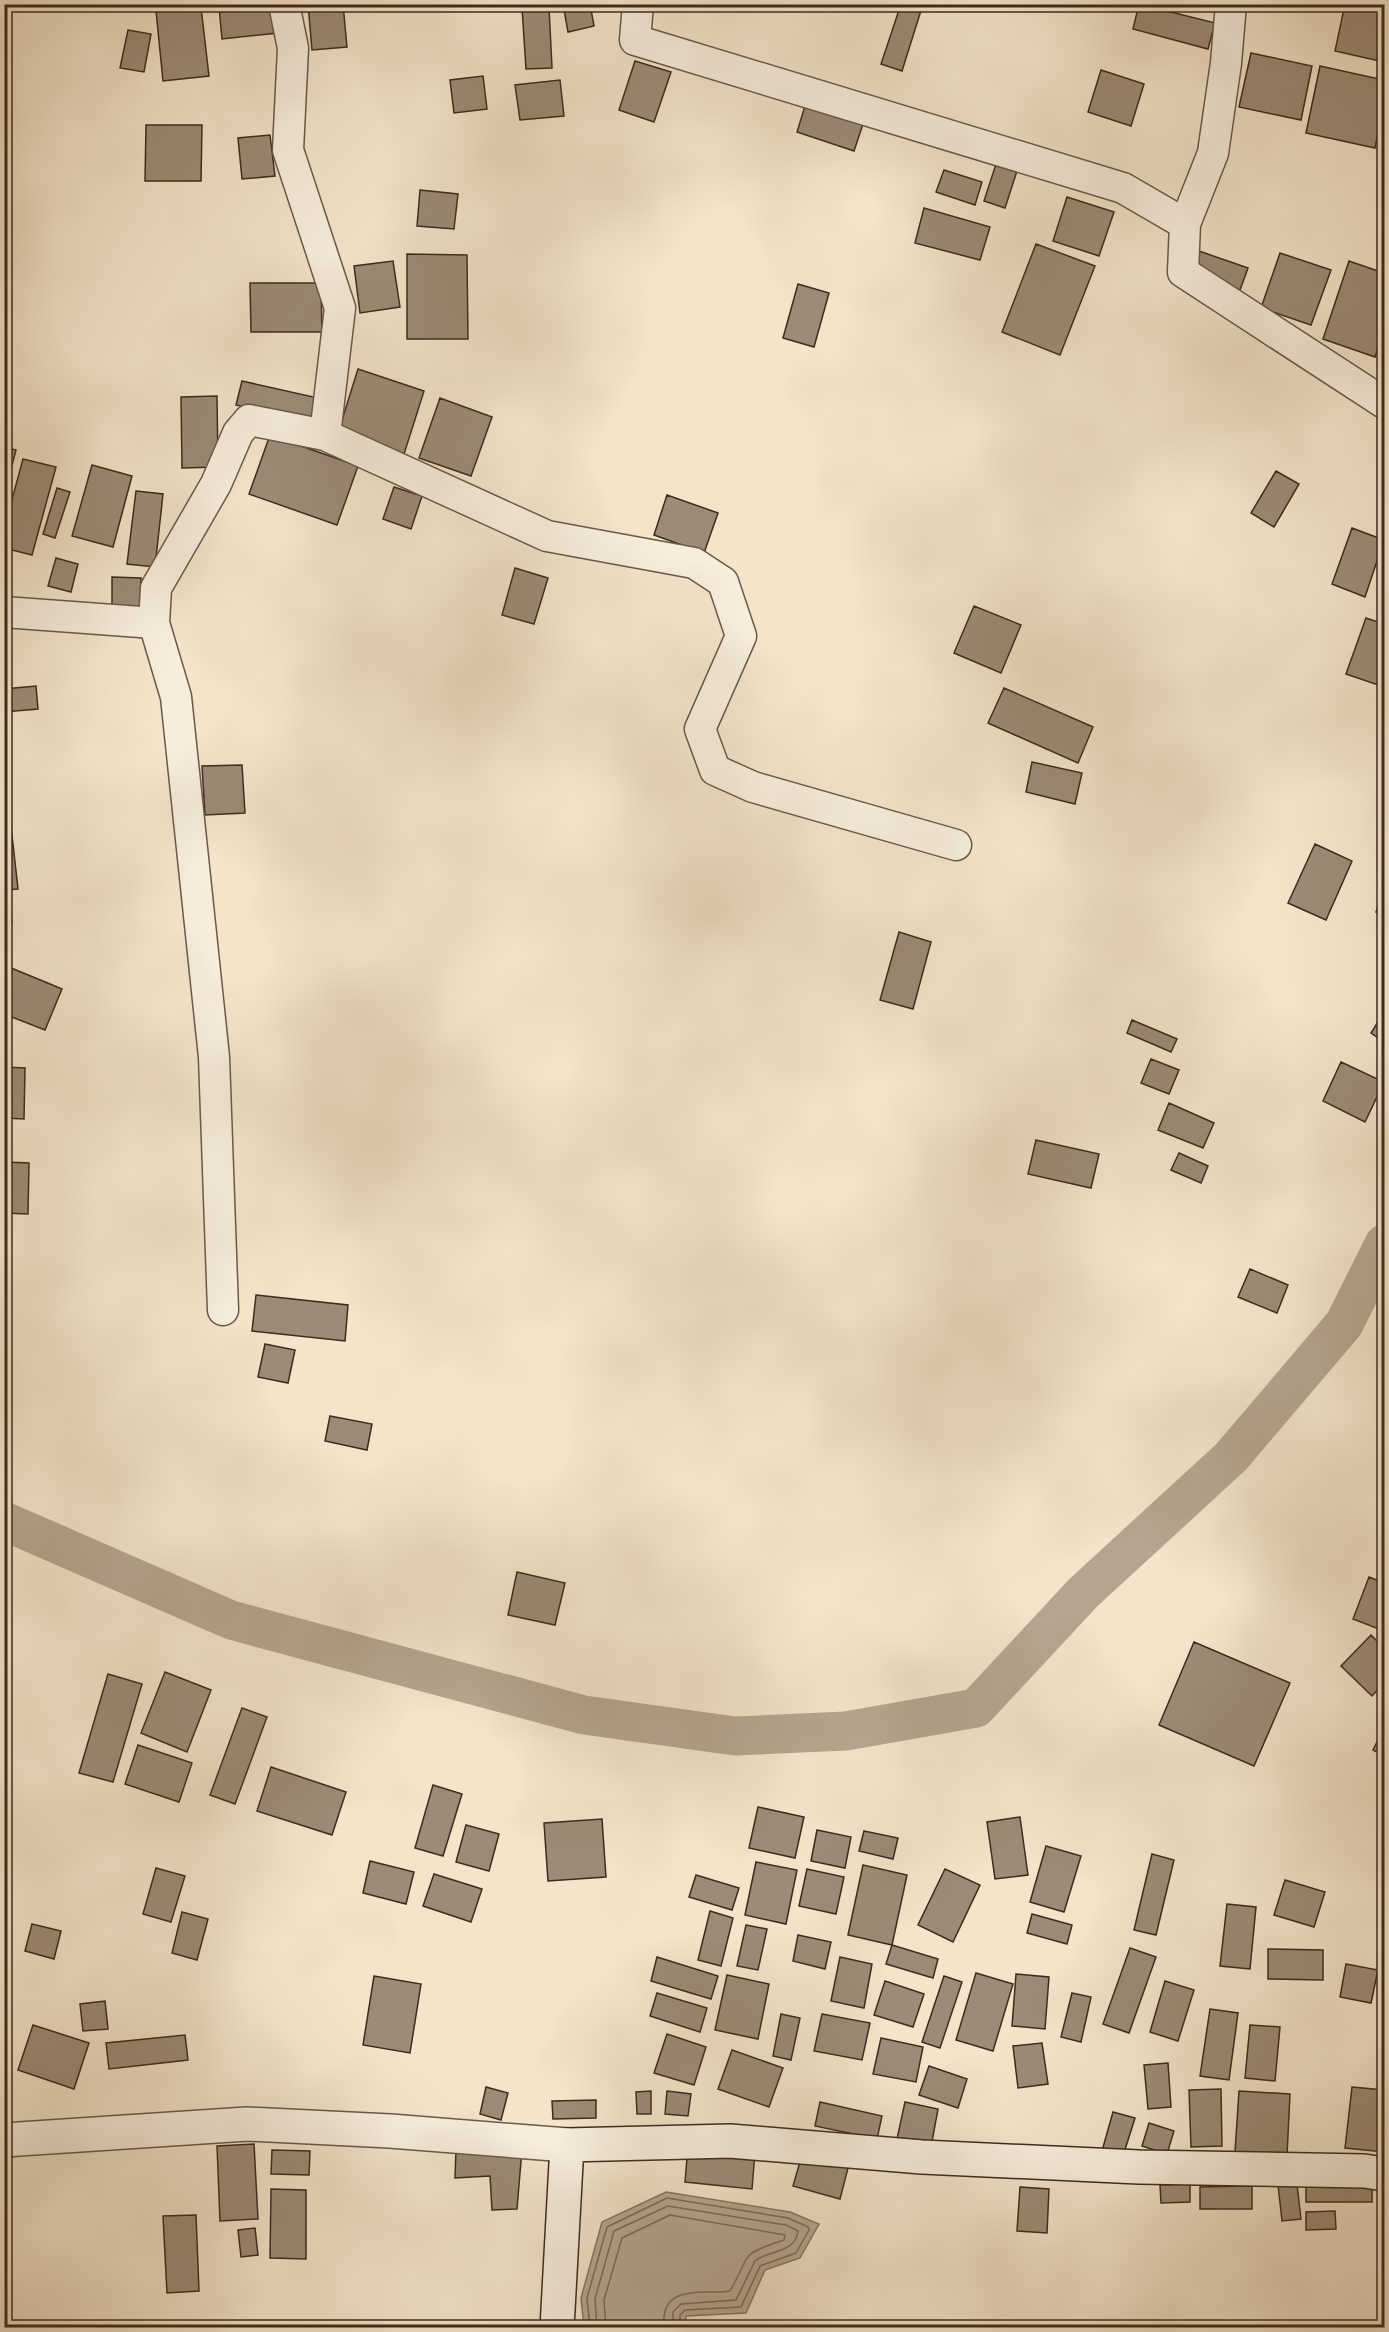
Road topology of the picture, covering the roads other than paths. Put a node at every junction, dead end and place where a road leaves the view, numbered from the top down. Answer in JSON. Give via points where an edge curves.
{"nodes":[{"id":1,"x":284,"y":4,"type":"edge"},
{"id":2,"x":638,"y":4,"type":"edge"},
{"id":3,"x":1231,"y":4,"type":"edge"},
{"id":4,"x":1185,"y":224,"type":"junction"},
{"id":5,"x":1384,"y":403,"type":"edge"},
{"id":6,"x":325,"y":435,"type":"junction"},
{"id":7,"x":4,"y":612,"type":"edge"},
{"id":8,"x":154,"y":623,"type":"junction"},
{"id":9,"x":956,"y":845,"type":"dead end"},
{"id":10,"x":223,"y":1310,"type":"dead end"},
{"id":11,"x":4,"y":2140,"type":"edge"},
{"id":12,"x":567,"y":2145,"type":"junction"},
{"id":13,"x":1384,"y":2174,"type":"edge"},
{"id":14,"x":557,"y":2328,"type":"edge"}],
"edges":[{"from":1,"to":6,"type":"street","via":[[293,48],[288,150],[340,309]]},
{"from":2,"to":4,"type":"street","via":[[635,40],[1123,188]]},
{"from":3,"to":4,"type":"street","via":[[1213,153]]},
{"from":4,"to":5,"type":"street","via":[[1183,272]]},
{"from":6,"to":8,"type":"street","via":[[249,420],[156,588]]},
{"from":6,"to":9,"type":"street","via":[[547,536],[694,563],[723,582],[741,636],[700,729],[714,770],[753,787]]},
{"from":7,"to":8,"type":"street"},
{"from":8,"to":10,"type":"street","via":[[176,697],[214,1057]]},
{"from":11,"to":12,"type":"main road","via":[[247,2124]]},
{"from":12,"to":13,"type":"main road","via":[[730,2141],[933,2158],[1139,2167],[1364,2170]]},
{"from":12,"to":14,"type":"main road"}]}
